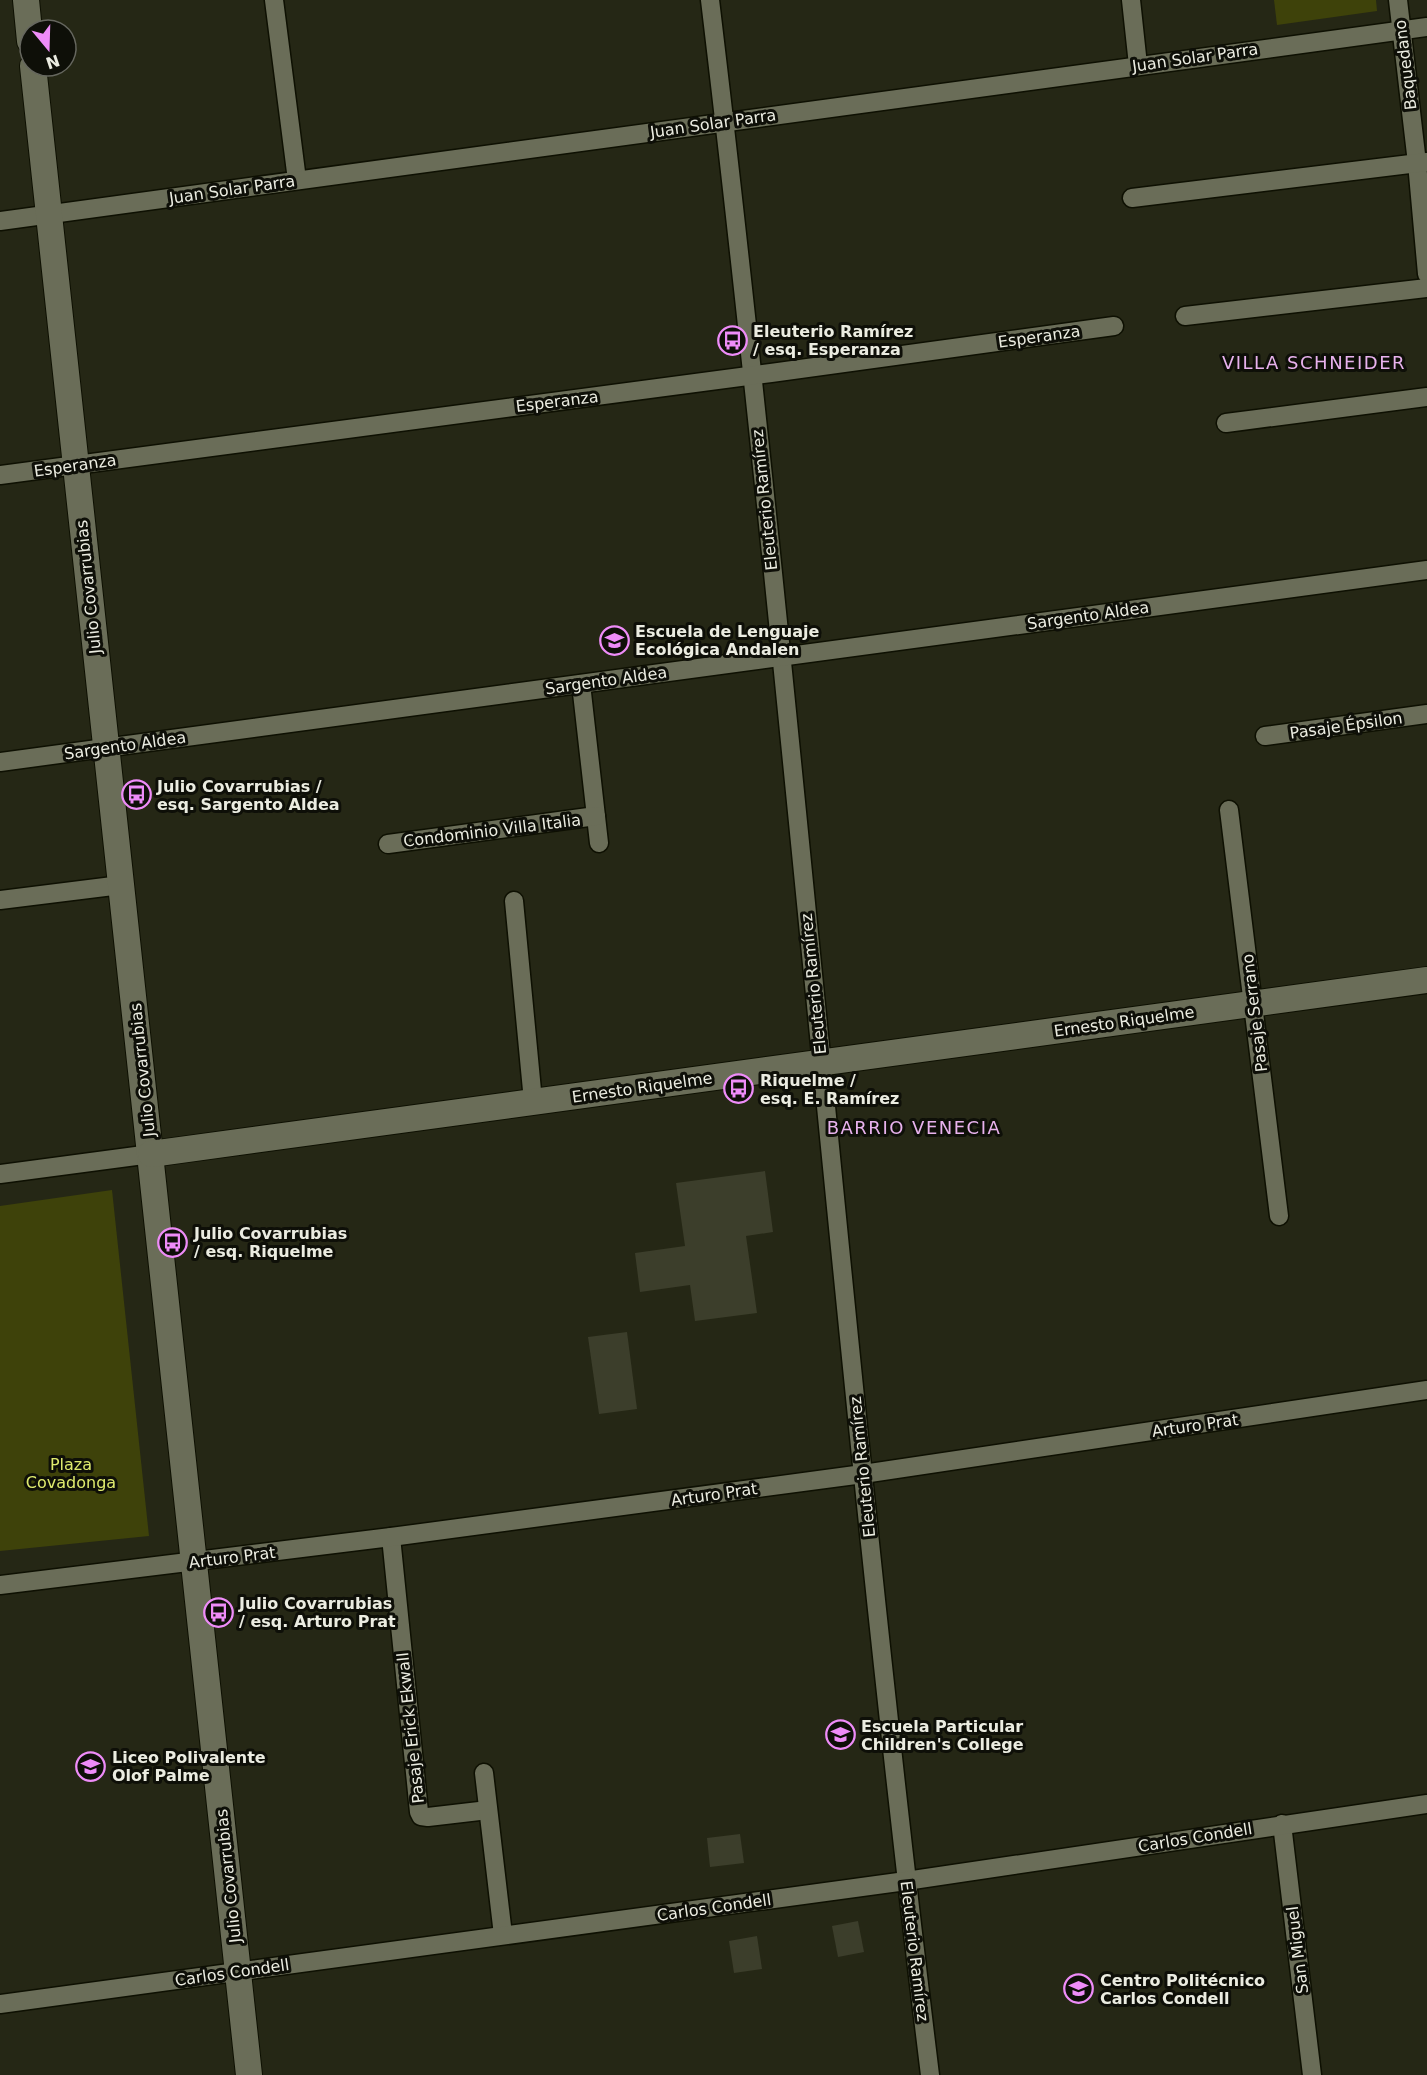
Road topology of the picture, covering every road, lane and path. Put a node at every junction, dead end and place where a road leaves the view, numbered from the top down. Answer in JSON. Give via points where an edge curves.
{"nodes":[{"id":1,"x":26,"y":0,"type":"edge"},
{"id":2,"x":274,"y":0,"type":"edge"},
{"id":3,"x":710,"y":0,"type":"edge"},
{"id":4,"x":1131,"y":0,"type":"edge"},
{"id":5,"x":1398,"y":0,"type":"edge"},
{"id":6,"x":28,"y":18,"type":"edge"},
{"id":7,"x":1427,"y":27,"type":"edge"},
{"id":8,"x":1401,"y":30,"type":"junction"},
{"id":9,"x":1138,"y":65,"type":"junction"},
{"id":10,"x":34,"y":78,"type":"edge"},
{"id":11,"x":724,"y":122,"type":"junction"},
{"id":12,"x":1422,"y":162,"type":"edge"},
{"id":13,"x":297,"y":180,"type":"junction"},
{"id":14,"x":1132,"y":198,"type":"dead end"},
{"id":15,"x":48,"y":214,"type":"junction"},
{"id":16,"x":0,"y":221,"type":"edge"},
{"id":17,"x":1427,"y":274,"type":"edge"},
{"id":18,"x":1427,"y":288,"type":"edge"},
{"id":19,"x":1185,"y":316,"type":"dead end"},
{"id":20,"x":1114,"y":326,"type":"dead end"},
{"id":21,"x":751,"y":376,"type":"junction"},
{"id":22,"x":1427,"y":397,"type":"edge"},
{"id":23,"x":1226,"y":423,"type":"dead end"},
{"id":24,"x":74,"y":465,"type":"junction"},
{"id":25,"x":0,"y":475,"type":"edge"},
{"id":26,"x":1427,"y":570,"type":"edge"},
{"id":27,"x":780,"y":657,"type":"junction"},
{"id":28,"x":580,"y":684,"type":"junction"},
{"id":29,"x":1427,"y":714,"type":"edge"},
{"id":30,"x":1266,"y":736,"type":"dead end"},
{"id":31,"x":106,"y":747,"type":"junction"},
{"id":32,"x":0,"y":762,"type":"edge"},
{"id":33,"x":1229,"y":810,"type":"dead end"},
{"id":34,"x":596,"y":816,"type":"junction"},
{"id":35,"x":599,"y":843,"type":"dead end"},
{"id":36,"x":388,"y":844,"type":"dead end"},
{"id":37,"x":122,"y":885,"type":"junction"},
{"id":38,"x":0,"y":900,"type":"edge"},
{"id":39,"x":514,"y":901,"type":"dead end"},
{"id":40,"x":1427,"y":980,"type":"edge"},
{"id":41,"x":1253,"y":1003,"type":"junction"},
{"id":42,"x":821,"y":1062,"type":"junction"},
{"id":43,"x":533,"y":1101,"type":"junction"},
{"id":44,"x":151,"y":1154,"type":"junction"},
{"id":45,"x":0,"y":1174,"type":"edge"},
{"id":46,"x":1279,"y":1216,"type":"dead end"},
{"id":47,"x":1427,"y":1390,"type":"edge"},
{"id":48,"x":863,"y":1474,"type":"junction"},
{"id":49,"x":391,"y":1537,"type":"junction"},
{"id":50,"x":193,"y":1562,"type":"junction"},
{"id":51,"x":0,"y":1585,"type":"edge"},
{"id":52,"x":483,"y":1773,"type":"dead end"},
{"id":53,"x":1427,"y":1804,"type":"edge"},
{"id":54,"x":488,"y":1810,"type":"junction"},
{"id":55,"x":1282,"y":1824,"type":"junction"},
{"id":56,"x":906,"y":1881,"type":"junction"},
{"id":57,"x":503,"y":1935,"type":"junction"},
{"id":58,"x":239,"y":1972,"type":"junction"},
{"id":59,"x":0,"y":2004,"type":"edge"},
{"id":60,"x":249,"y":2075,"type":"edge"},
{"id":61,"x":930,"y":2075,"type":"edge"},
{"id":62,"x":1312,"y":2075,"type":"edge"}],
"edges":[{"from":1,"to":6,"type":"street"},
{"from":2,"to":13,"type":"street"},
{"from":3,"to":11,"type":"street","name":"Eleuterio Ramírez"},
{"from":4,"to":9,"type":"street"},
{"from":5,"to":8,"type":"street","name":"Baquedano"},
{"from":7,"to":8,"type":"street","name":"Juan Solar Parra"},
{"from":8,"to":9,"type":"street","name":"Juan Solar Parra"},
{"from":8,"to":12,"type":"street","name":"Baquedano"},
{"from":9,"to":11,"type":"street","name":"Juan Solar Parra"},
{"from":10,"to":15,"type":"street","name":"Julio Covarrubias"},
{"from":11,"to":13,"type":"street","name":"Juan Solar Parra"},
{"from":11,"to":21,"type":"street","name":"Eleuterio Ramírez"},
{"from":12,"to":14,"type":"street"},
{"from":12,"to":17,"type":"street","name":"Baquedano"},
{"from":13,"to":15,"type":"street","name":"Juan Solar Parra"},
{"from":15,"to":16,"type":"street","name":"Juan Solar Parra"},
{"from":15,"to":24,"type":"street","name":"Julio Covarrubias"},
{"from":18,"to":19,"type":"street"},
{"from":20,"to":21,"type":"street","name":"Esperanza"},
{"from":21,"to":24,"type":"street","name":"Esperanza"},
{"from":21,"to":27,"type":"street","name":"Eleuterio Ramírez"},
{"from":22,"to":23,"type":"street"},
{"from":24,"to":25,"type":"street","name":"Esperanza"},
{"from":24,"to":31,"type":"street","name":"Julio Covarrubias"},
{"from":26,"to":27,"type":"street","name":"Sargento Aldea"},
{"from":27,"to":28,"type":"street","name":"Sargento Aldea"},
{"from":27,"to":42,"type":"street","name":"Eleuterio Ramírez"},
{"from":28,"to":31,"type":"street","name":"Sargento Aldea"},
{"from":28,"to":34,"type":"street","name":"Condominio Villa Italia"},
{"from":29,"to":30,"type":"street","name":"Pasaje Épsilon"},
{"from":31,"to":32,"type":"street","name":"Sargento Aldea"},
{"from":31,"to":37,"type":"street","name":"Julio Covarrubias"},
{"from":33,"to":41,"type":"street","name":"Pasaje Serrano"},
{"from":34,"to":35,"type":"street","name":"Condominio Villa Italia"},
{"from":34,"to":36,"type":"street","name":"Condominio Villa Italia"},
{"from":37,"to":38,"type":"street"},
{"from":37,"to":44,"type":"street","name":"Julio Covarrubias"},
{"from":39,"to":43,"type":"street"},
{"from":40,"to":41,"type":"street","name":"Ernesto Riquelme"},
{"from":41,"to":42,"type":"street","name":"Ernesto Riquelme"},
{"from":41,"to":46,"type":"street","name":"Pasaje Serrano"},
{"from":42,"to":43,"type":"street","name":"Ernesto Riquelme"},
{"from":42,"to":48,"type":"street","name":"Eleuterio Ramírez"},
{"from":43,"to":44,"type":"street","name":"Ernesto Riquelme"},
{"from":44,"to":45,"type":"street","name":"Ernesto Riquelme"},
{"from":44,"to":50,"type":"street","name":"Julio Covarrubias"},
{"from":47,"to":48,"type":"street","name":"Arturo Prat"},
{"from":48,"to":49,"type":"street","name":"Arturo Prat"},
{"from":48,"to":56,"type":"street","name":"Eleuterio Ramírez"},
{"from":49,"to":50,"type":"street","name":"Arturo Prat"},
{"from":49,"to":54,"type":"street","name":"Pasaje Erick Ekwall","via":[[419,1812],[428,1818]]},
{"from":50,"to":51,"type":"street","name":"Arturo Prat"},
{"from":50,"to":58,"type":"street","name":"Julio Covarrubias"},
{"from":52,"to":54,"type":"street"},
{"from":53,"to":55,"type":"street","name":"Carlos Condell"},
{"from":54,"to":57,"type":"street"},
{"from":55,"to":56,"type":"street","name":"Carlos Condell"},
{"from":55,"to":62,"type":"street","name":"San Miguel"},
{"from":56,"to":57,"type":"street","name":"Carlos Condell"},
{"from":56,"to":61,"type":"street","name":"Eleuterio Ramírez"},
{"from":57,"to":58,"type":"street","name":"Carlos Condell"},
{"from":58,"to":59,"type":"street","name":"Carlos Condell"},
{"from":58,"to":60,"type":"street","name":"Julio Covarrubias"}]}
